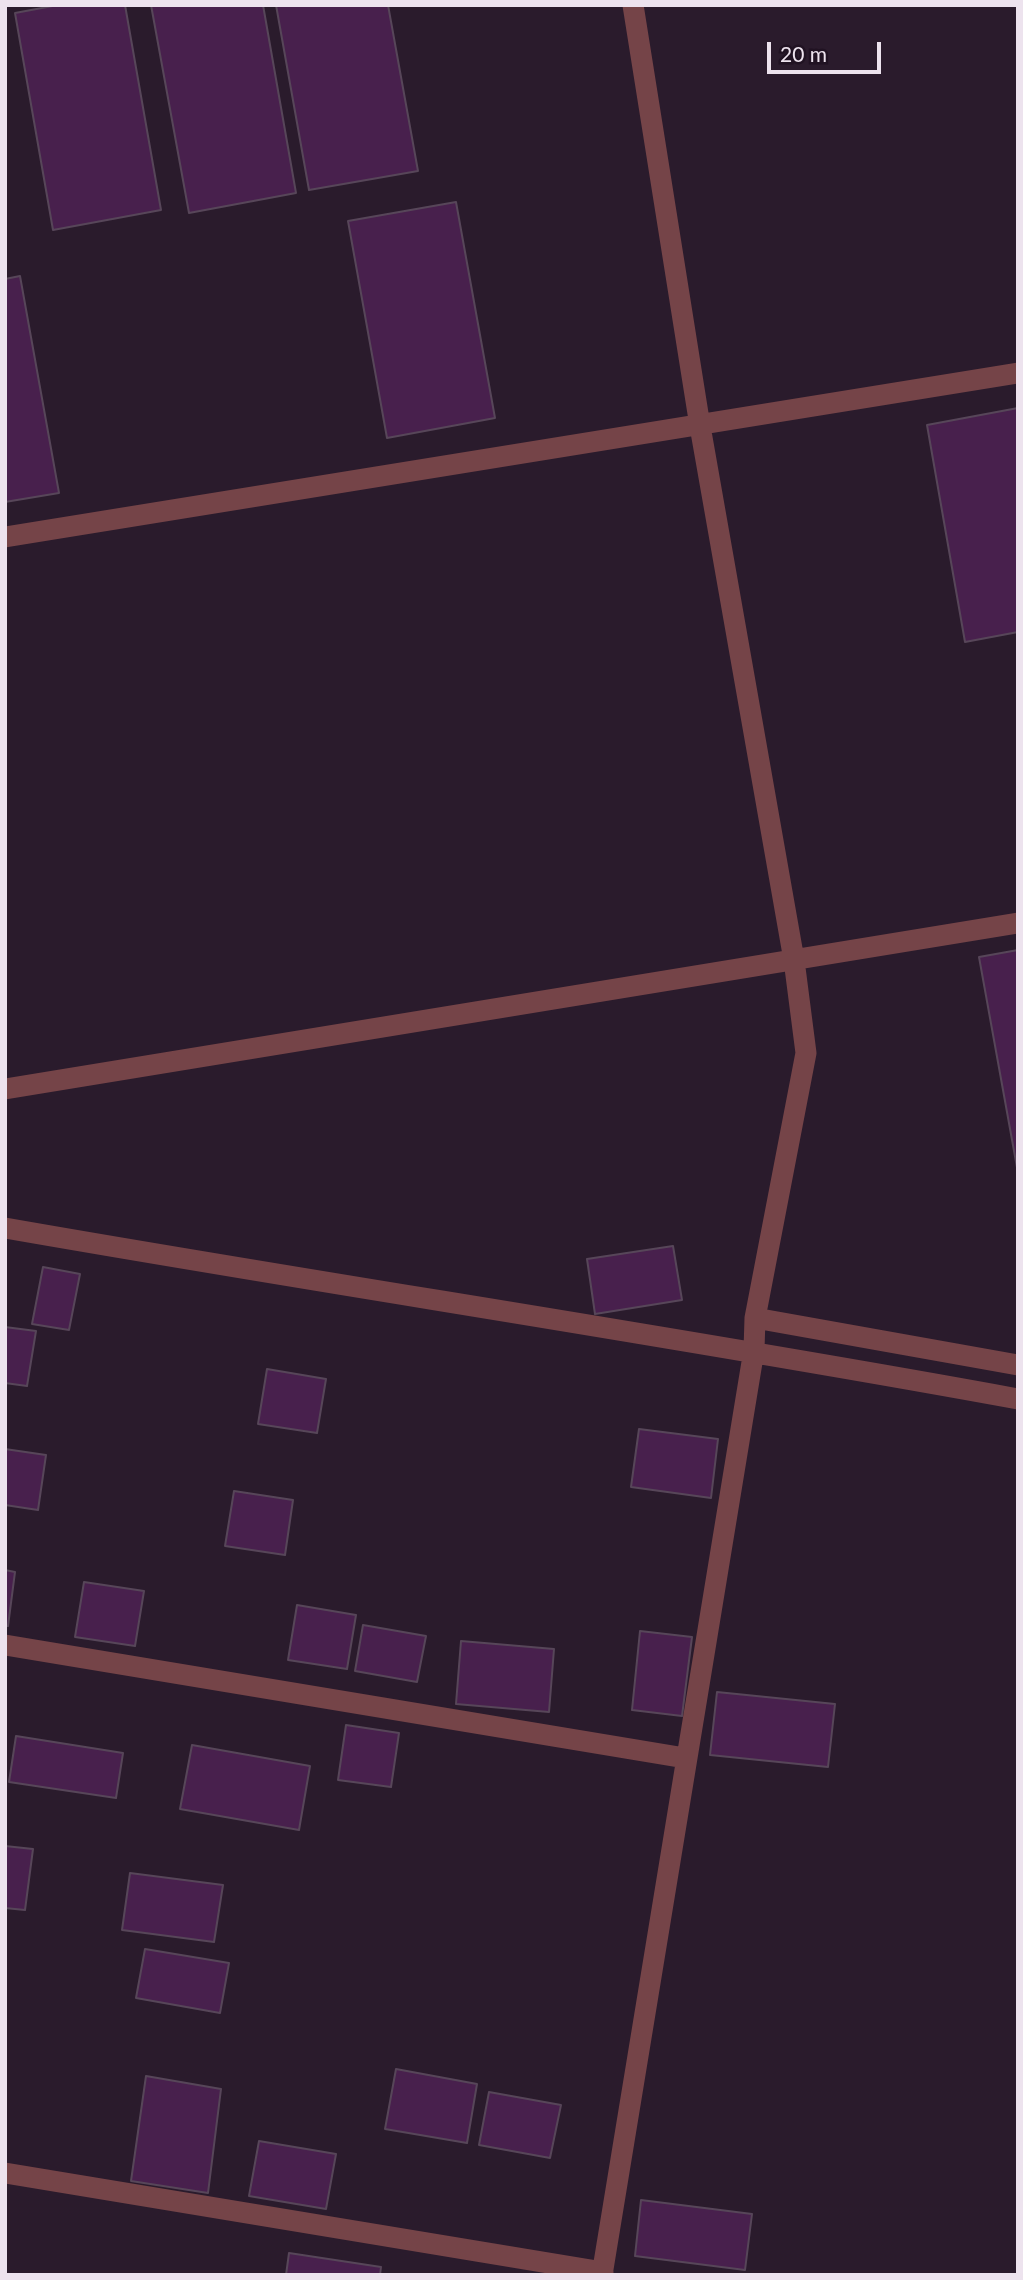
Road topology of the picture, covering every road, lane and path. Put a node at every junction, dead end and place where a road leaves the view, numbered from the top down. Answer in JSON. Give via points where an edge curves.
{"nodes":[{"id":1,"x":633,"y":5,"type":"edge"},
{"id":2,"x":1018,"y":373,"type":"edge"},
{"id":3,"x":700,"y":426,"type":"junction"},
{"id":4,"x":5,"y":537,"type":"edge"},
{"id":5,"x":1018,"y":923,"type":"edge"},
{"id":6,"x":794,"y":960,"type":"junction"},
{"id":7,"x":5,"y":1089,"type":"edge"},
{"id":8,"x":5,"y":1228,"type":"edge"},
{"id":9,"x":755,"y":1318,"type":"junction"},
{"id":10,"x":754,"y":1350,"type":"junction"},
{"id":11,"x":1018,"y":1365,"type":"edge"},
{"id":12,"x":1018,"y":1399,"type":"edge"},
{"id":13,"x":5,"y":1646,"type":"edge"},
{"id":14,"x":685,"y":1758,"type":"junction"},
{"id":15,"x":5,"y":2173,"type":"edge"},
{"id":16,"x":603,"y":2274,"type":"edge"}],
"edges":[{"from":1,"to":3,"type":"street"},
{"from":2,"to":3,"type":"street"},
{"from":3,"to":4,"type":"street"},
{"from":3,"to":6,"type":"street"},
{"from":5,"to":6,"type":"street"},
{"from":6,"to":7,"type":"street"},
{"from":6,"to":9,"type":"street","via":[[806,1053]]},
{"from":8,"to":10,"type":"street"},
{"from":9,"to":10,"type":"street"},
{"from":9,"to":11,"type":"street"},
{"from":10,"to":12,"type":"street"},
{"from":10,"to":14,"type":"street"},
{"from":13,"to":14,"type":"street"},
{"from":14,"to":16,"type":"street"},
{"from":15,"to":16,"type":"street"}]}
